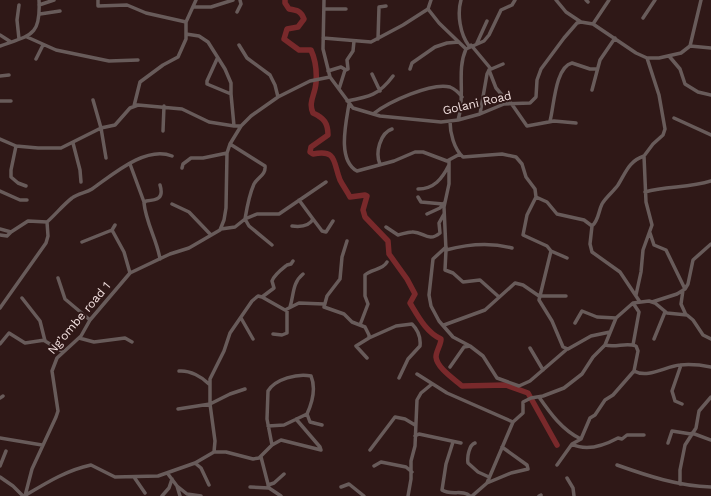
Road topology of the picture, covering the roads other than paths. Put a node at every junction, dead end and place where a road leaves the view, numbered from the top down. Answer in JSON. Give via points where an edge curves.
{"nodes":[{"id":1,"x":39,"y":0,"type":"edge"},
{"id":2,"x":54,"y":0,"type":"edge"},
{"id":3,"x":98,"y":0,"type":"edge"},
{"id":4,"x":196,"y":0,"type":"edge"},
{"id":5,"x":232,"y":0,"type":"edge"},
{"id":6,"x":240,"y":0,"type":"edge"},
{"id":7,"x":324,"y":0,"type":"edge"},
{"id":8,"x":431,"y":0,"type":"edge"},
{"id":9,"x":461,"y":0,"type":"edge"},
{"id":10,"x":515,"y":0,"type":"edge"},
{"id":11,"x":556,"y":0,"type":"edge"},
{"id":12,"x":609,"y":0,"type":"edge"},
{"id":13,"x":655,"y":0,"type":"edge"},
{"id":14,"x":701,"y":0,"type":"edge"},
{"id":15,"x":19,"y":5,"type":"dead end"},
{"id":16,"x":39,"y":5,"type":"junction"},
{"id":17,"x":386,"y":6,"type":"dead end"},
{"id":18,"x":194,"y":7,"type":"junction"},
{"id":19,"x":324,"y":9,"type":"junction"},
{"id":20,"x":346,"y":9,"type":"dead end"},
{"id":21,"x":428,"y":9,"type":"junction"},
{"id":22,"x":60,"y":11,"type":"dead end"},
{"id":23,"x":237,"y":12,"type":"dead end"},
{"id":24,"x":40,"y":14,"type":"junction"},
{"id":25,"x":643,"y":18,"type":"dead end"},
{"id":26,"x":487,"y":21,"type":"dead end"},
{"id":27,"x":186,"y":22,"type":"junction"},
{"id":28,"x":581,"y":22,"type":"junction"},
{"id":29,"x":593,"y":24,"type":"junction"},
{"id":30,"x":186,"y":34,"type":"junction"},
{"id":31,"x":0,"y":35,"type":"edge"},
{"id":32,"x":27,"y":36,"type":"junction"},
{"id":33,"x":323,"y":38,"type":"junction"},
{"id":34,"x":615,"y":38,"type":"junction"},
{"id":35,"x":19,"y":39,"type":"junction"},
{"id":36,"x":378,"y":39,"type":"junction"},
{"id":37,"x":354,"y":41,"type":"junction"},
{"id":38,"x":11,"y":42,"type":"junction"},
{"id":39,"x":459,"y":42,"type":"junction"},
{"id":40,"x":477,"y":43,"type":"junction"},
{"id":41,"x":43,"y":45,"type":"junction"},
{"id":42,"x":240,"y":45,"type":"dead end"},
{"id":43,"x":0,"y":46,"type":"edge"},
{"id":44,"x":690,"y":46,"type":"junction"},
{"id":45,"x":468,"y":47,"type":"junction"},
{"id":46,"x":711,"y":48,"type":"edge"},
{"id":47,"x":669,"y":56,"type":"junction"},
{"id":48,"x":647,"y":58,"type":"junction"},
{"id":49,"x":36,"y":59,"type":"dead end"},
{"id":50,"x":217,"y":59,"type":"junction"},
{"id":51,"x":138,"y":60,"type":"dead end"},
{"id":52,"x":503,"y":64,"type":"dead end"},
{"id":53,"x":410,"y":69,"type":"dead end"},
{"id":54,"x":490,"y":69,"type":"junction"},
{"id":55,"x":597,"y":69,"type":"junction"},
{"id":56,"x":345,"y":70,"type":"junction"},
{"id":57,"x":328,"y":71,"type":"junction"},
{"id":58,"x":372,"y":74,"type":"dead end"},
{"id":59,"x":9,"y":75,"type":"dead end"},
{"id":60,"x":0,"y":76,"type":"edge"},
{"id":61,"x":394,"y":76,"type":"dead end"},
{"id":62,"x":330,"y":77,"type":"junction"},
{"id":63,"x":339,"y":89,"type":"junction"},
{"id":64,"x":592,"y":90,"type":"dead end"},
{"id":65,"x":380,"y":91,"type":"junction"},
{"id":66,"x":231,"y":94,"type":"junction"},
{"id":67,"x":711,"y":95,"type":"edge"},
{"id":68,"x":278,"y":97,"type":"junction"},
{"id":69,"x":463,"y":97,"type":"junction"},
{"id":70,"x":93,"y":100,"type":"dead end"},
{"id":71,"x":0,"y":101,"type":"edge"},
{"id":72,"x":11,"y":101,"type":"dead end"},
{"id":73,"x":348,"y":103,"type":"junction"},
{"id":74,"x":510,"y":103,"type":"junction"},
{"id":75,"x":134,"y":106,"type":"junction"},
{"id":76,"x":164,"y":106,"type":"junction"},
{"id":77,"x":373,"y":114,"type":"junction"},
{"id":78,"x":480,"y":114,"type":"junction"},
{"id":79,"x":674,"y":118,"type":"dead end"},
{"id":80,"x":458,"y":120,"type":"junction"},
{"id":81,"x":450,"y":121,"type":"junction"},
{"id":82,"x":550,"y":121,"type":"junction"},
{"id":83,"x":576,"y":123,"type":"dead end"},
{"id":84,"x":234,"y":126,"type":"junction"},
{"id":85,"x":241,"y":126,"type":"junction"},
{"id":86,"x":101,"y":128,"type":"junction"},
{"id":87,"x":392,"y":129,"type":"dead end"},
{"id":88,"x":163,"y":131,"type":"dead end"},
{"id":89,"x":711,"y":135,"type":"edge"},
{"id":90,"x":0,"y":139,"type":"edge"},
{"id":91,"x":72,"y":143,"type":"junction"},
{"id":92,"x":230,"y":144,"type":"junction"},
{"id":93,"x":16,"y":146,"type":"junction"},
{"id":94,"x":227,"y":153,"type":"junction"},
{"id":95,"x":460,"y":154,"type":"junction"},
{"id":96,"x":172,"y":156,"type":"dead end"},
{"id":97,"x":644,"y":156,"type":"junction"},
{"id":98,"x":106,"y":158,"type":"dead end"},
{"id":99,"x":449,"y":163,"type":"junction"},
{"id":100,"x":130,"y":164,"type":"junction"},
{"id":101,"x":380,"y":164,"type":"junction"},
{"id":102,"x":182,"y":168,"type":"dead end"},
{"id":103,"x":711,"y":181,"type":"edge"},
{"id":104,"x":81,"y":182,"type":"dead end"},
{"id":105,"x":326,"y":182,"type":"dead end"},
{"id":106,"x":160,"y":185,"type":"dead end"},
{"id":107,"x":26,"y":186,"type":"dead end"},
{"id":108,"x":418,"y":189,"type":"dead end"},
{"id":109,"x":0,"y":191,"type":"edge"},
{"id":110,"x":645,"y":192,"type":"junction"},
{"id":111,"x":418,"y":197,"type":"dead end"},
{"id":112,"x":536,"y":197,"type":"junction"},
{"id":113,"x":27,"y":200,"type":"dead end"},
{"id":114,"x":299,"y":200,"type":"junction"},
{"id":115,"x":144,"y":202,"type":"junction"},
{"id":116,"x":444,"y":203,"type":"junction"},
{"id":117,"x":172,"y":204,"type":"dead end"},
{"id":118,"x":427,"y":214,"type":"dead end"},
{"id":119,"x":444,"y":214,"type":"junction"},
{"id":120,"x":245,"y":219,"type":"junction"},
{"id":121,"x":313,"y":219,"type":"junction"},
{"id":122,"x":333,"y":221,"type":"dead end"},
{"id":123,"x":48,"y":222,"type":"junction"},
{"id":124,"x":115,"y":225,"type":"dead end"},
{"id":125,"x":292,"y":226,"type":"dead end"},
{"id":126,"x":592,"y":226,"type":"junction"},
{"id":127,"x":386,"y":227,"type":"dead end"},
{"id":128,"x":0,"y":229,"type":"edge"},
{"id":129,"x":112,"y":230,"type":"junction"},
{"id":130,"x":220,"y":230,"type":"junction"},
{"id":131,"x":12,"y":232,"type":"junction"},
{"id":132,"x":650,"y":233,"type":"junction"},
{"id":133,"x":0,"y":235,"type":"edge"},
{"id":134,"x":211,"y":235,"type":"junction"},
{"id":135,"x":347,"y":240,"type":"dead end"},
{"id":136,"x":82,"y":242,"type":"dead end"},
{"id":137,"x":711,"y":244,"type":"edge"},
{"id":138,"x":272,"y":246,"type":"dead end"},
{"id":139,"x":512,"y":248,"type":"dead end"},
{"id":140,"x":446,"y":249,"type":"junction"},
{"id":141,"x":551,"y":251,"type":"junction"},
{"id":142,"x":567,"y":258,"type":"dead end"},
{"id":143,"x":160,"y":259,"type":"junction"},
{"id":144,"x":294,"y":261,"type":"dead end"},
{"id":145,"x":387,"y":262,"type":"dead end"},
{"id":146,"x":130,"y":273,"type":"junction"},
{"id":147,"x":303,"y":274,"type":"dead end"},
{"id":148,"x":58,"y":278,"type":"dead end"},
{"id":149,"x":684,"y":290,"type":"junction"},
{"id":150,"x":539,"y":296,"type":"junction"},
{"id":151,"x":566,"y":296,"type":"dead end"},
{"id":152,"x":636,"y":296,"type":"junction"},
{"id":153,"x":262,"y":297,"type":"junction"},
{"id":154,"x":499,"y":297,"type":"junction"},
{"id":155,"x":22,"y":298,"type":"dead end"},
{"id":156,"x":640,"y":302,"type":"junction"},
{"id":157,"x":652,"y":302,"type":"junction"},
{"id":158,"x":633,"y":303,"type":"junction"},
{"id":159,"x":324,"y":304,"type":"junction"},
{"id":160,"x":0,"y":308,"type":"edge"},
{"id":161,"x":289,"y":308,"type":"junction"},
{"id":162,"x":665,"y":312,"type":"junction"},
{"id":163,"x":686,"y":315,"type":"junction"},
{"id":164,"x":241,"y":318,"type":"junction"},
{"id":165,"x":616,"y":318,"type":"junction"},
{"id":166,"x":90,"y":320,"type":"junction"},
{"id":167,"x":575,"y":323,"type":"dead end"},
{"id":168,"x":360,"y":325,"type":"junction"},
{"id":169,"x":444,"y":325,"type":"junction"},
{"id":170,"x":610,"y":332,"type":"junction"},
{"id":171,"x":273,"y":334,"type":"dead end"},
{"id":172,"x":79,"y":338,"type":"junction"},
{"id":173,"x":368,"y":338,"type":"junction"},
{"id":174,"x":252,"y":339,"type":"dead end"},
{"id":175,"x":654,"y":339,"type":"dead end"},
{"id":176,"x":711,"y":339,"type":"edge"},
{"id":177,"x":45,"y":340,"type":"junction"},
{"id":178,"x":132,"y":342,"type":"dead end"},
{"id":179,"x":0,"y":344,"type":"edge"},
{"id":180,"x":605,"y":345,"type":"junction"},
{"id":181,"x":633,"y":345,"type":"junction"},
{"id":182,"x":470,"y":346,"type":"junction"},
{"id":183,"x":530,"y":348,"type":"dead end"},
{"id":184,"x":566,"y":350,"type":"junction"},
{"id":185,"x":63,"y":352,"type":"junction"},
{"id":186,"x":367,"y":358,"type":"dead end"},
{"id":187,"x":681,"y":364,"type":"junction"},
{"id":188,"x":450,"y":367,"type":"dead end"},
{"id":189,"x":711,"y":367,"type":"edge"},
{"id":190,"x":543,"y":370,"type":"junction"},
{"id":191,"x":179,"y":371,"type":"dead end"},
{"id":192,"x":634,"y":371,"type":"junction"},
{"id":193,"x":417,"y":374,"type":"dead end"},
{"id":194,"x":399,"y":378,"type":"dead end"},
{"id":195,"x":209,"y":384,"type":"junction"},
{"id":196,"x":432,"y":384,"type":"junction"},
{"id":197,"x":245,"y":389,"type":"dead end"},
{"id":198,"x":539,"y":397,"type":"junction"},
{"id":199,"x":711,"y":397,"type":"edge"},
{"id":200,"x":210,"y":404,"type":"junction"},
{"id":201,"x":682,"y":404,"type":"dead end"},
{"id":202,"x":178,"y":409,"type":"dead end"},
{"id":203,"x":307,"y":414,"type":"junction"},
{"id":204,"x":296,"y":419,"type":"junction"},
{"id":205,"x":512,"y":422,"type":"junction"},
{"id":206,"x":322,"y":425,"type":"dead end"},
{"id":207,"x":415,"y":425,"type":"junction"},
{"id":208,"x":268,"y":426,"type":"junction"},
{"id":209,"x":691,"y":434,"type":"junction"},
{"id":210,"x":644,"y":435,"type":"dead end"},
{"id":211,"x":415,"y":436,"type":"junction"},
{"id":212,"x":0,"y":438,"type":"edge"},
{"id":213,"x":581,"y":439,"type":"junction"},
{"id":214,"x":711,"y":440,"type":"edge"},
{"id":215,"x":453,"y":442,"type":"junction"},
{"id":216,"x":461,"y":443,"type":"dead end"},
{"id":217,"x":475,"y":443,"type":"dead end"},
{"id":218,"x":668,"y":443,"type":"dead end"},
{"id":219,"x":42,"y":444,"type":"junction"},
{"id":220,"x":572,"y":444,"type":"junction"},
{"id":221,"x":272,"y":445,"type":"junction"},
{"id":222,"x":502,"y":447,"type":"junction"},
{"id":223,"x":370,"y":450,"type":"dead end"},
{"id":224,"x":6,"y":451,"type":"dead end"},
{"id":225,"x":214,"y":452,"type":"junction"},
{"id":226,"x":262,"y":457,"type":"junction"},
{"id":227,"x":195,"y":463,"type":"junction"},
{"id":228,"x":557,"y":465,"type":"dead end"},
{"id":229,"x":617,"y":465,"type":"dead end"},
{"id":230,"x":0,"y":466,"type":"edge"},
{"id":231,"x":374,"y":466,"type":"dead end"},
{"id":232,"x":412,"y":472,"type":"junction"},
{"id":233,"x":168,"y":474,"type":"junction"},
{"id":234,"x":284,"y":474,"type":"dead end"},
{"id":235,"x":0,"y":477,"type":"edge"},
{"id":236,"x":134,"y":477,"type":"junction"},
{"id":237,"x":489,"y":477,"type":"junction"},
{"id":238,"x":567,"y":478,"type":"dead end"},
{"id":239,"x":12,"y":479,"type":"dead end"},
{"id":240,"x":172,"y":480,"type":"junction"},
{"id":241,"x":487,"y":483,"type":"junction"},
{"id":242,"x":11,"y":484,"type":"junction"},
{"id":243,"x":680,"y":484,"type":"junction"},
{"id":244,"x":209,"y":485,"type":"dead end"},
{"id":245,"x":177,"y":486,"type":"junction"},
{"id":246,"x":250,"y":487,"type":"dead end"},
{"id":247,"x":268,"y":487,"type":"junction"},
{"id":248,"x":341,"y":487,"type":"dead end"},
{"id":249,"x":711,"y":487,"type":"edge"},
{"id":250,"x":145,"y":493,"type":"dead end"},
{"id":251,"x":25,"y":496,"type":"edge"},
{"id":252,"x":162,"y":496,"type":"edge"},
{"id":253,"x":180,"y":496,"type":"edge"},
{"id":254,"x":201,"y":496,"type":"edge"},
{"id":255,"x":281,"y":496,"type":"edge"},
{"id":256,"x":364,"y":496,"type":"edge"},
{"id":257,"x":408,"y":496,"type":"edge"},
{"id":258,"x":471,"y":496,"type":"edge"},
{"id":259,"x":574,"y":496,"type":"edge"}],
"edges":[{"from":1,"to":16,"type":"street"},
{"from":2,"to":16,"type":"street"},
{"from":3,"to":27,"type":"street","via":[[98,6],[127,5],[146,13]]},
{"from":4,"to":18,"type":"street"},
{"from":5,"to":18,"type":"street","via":[[211,7]]},
{"from":6,"to":23,"type":"street"},
{"from":7,"to":19,"type":"street"},
{"from":8,"to":21,"type":"street"},
{"from":9,"to":45,"type":"street","via":[[460,23]]},
{"from":10,"to":40,"type":"street","via":[[512,5],[501,10],[484,41]]},
{"from":11,"to":28,"type":"street","via":[[566,12]]},
{"from":12,"to":29,"type":"street"},
{"from":13,"to":25,"type":"street"},
{"from":14,"to":44,"type":"street"},
{"from":15,"to":35,"type":"street"},
{"from":16,"to":24,"type":"street"},
{"from":17,"to":36,"type":"street","via":[[380,4]]},
{"from":18,"to":27,"type":"street"},
{"from":19,"to":20,"type":"street"},
{"from":19,"to":33,"type":"street"},
{"from":21,"to":36,"type":"street"},
{"from":21,"to":39,"type":"street"},
{"from":22,"to":24,"type":"street"},
{"from":24,"to":32,"type":"street","via":[[39,24]]},
{"from":26,"to":40,"type":"street"},
{"from":27,"to":30,"type":"street"},
{"from":28,"to":29,"type":"street"},
{"from":28,"to":74,"type":"street","name":"Golani Road","via":[[573,26],[541,69],[534,100],[530,103]]},
{"from":29,"to":34,"type":"street"},
{"from":30,"to":50,"type":"street","via":[[204,39]]},
{"from":30,"to":75,"type":"street","via":[[177,58],[140,82]]},
{"from":31,"to":38,"type":"street"},
{"from":32,"to":35,"type":"street"},
{"from":32,"to":41,"type":"street"},
{"from":33,"to":37,"type":"street"},
{"from":33,"to":57,"type":"street"},
{"from":34,"to":48,"type":"street","via":[[628,49]]},
{"from":34,"to":55,"type":"street","via":[[603,54]]},
{"from":35,"to":38,"type":"street"},
{"from":36,"to":37,"type":"street"},
{"from":37,"to":56,"type":"street","via":[[353,50],[347,60],[349,68]]},
{"from":38,"to":43,"type":"street"},
{"from":39,"to":45,"type":"street"},
{"from":39,"to":53,"type":"street","via":[[435,47],[412,63]]},
{"from":40,"to":45,"type":"street"},
{"from":41,"to":49,"type":"street"},
{"from":41,"to":51,"type":"street","via":[[109,61]]},
{"from":42,"to":68,"type":"street","via":[[247,58],[270,75]]},
{"from":44,"to":46,"type":"street"},
{"from":44,"to":47,"type":"street","via":[[681,53]]},
{"from":45,"to":54,"type":"street","via":[[484,60]]},
{"from":45,"to":69,"type":"street","via":[[461,62]]},
{"from":47,"to":48,"type":"street"},
{"from":47,"to":67,"type":"street","via":[[680,69],[685,84],[698,92]]},
{"from":48,"to":97,"type":"street","via":[[659,95],[665,129],[663,135]]},
{"from":50,"to":66,"type":"street","via":[[225,69]]},
{"from":50,"to":66,"type":"street","via":[[207,84]]},
{"from":52,"to":54,"type":"street"},
{"from":54,"to":74,"type":"street","via":[[496,88]]},
{"from":54,"to":78,"type":"street"},
{"from":55,"to":64,"type":"street"},
{"from":55,"to":82,"type":"street","via":[[572,63],[565,67],[553,96]]},
{"from":56,"to":57,"type":"street","via":[[341,67]]},
{"from":56,"to":63,"type":"street"},
{"from":57,"to":62,"type":"street"},
{"from":58,"to":65,"type":"street"},
{"from":59,"to":60,"type":"street"},
{"from":61,"to":65,"type":"street"},
{"from":62,"to":63,"type":"street"},
{"from":62,"to":68,"type":"street","via":[[310,81]]},
{"from":63,"to":73,"type":"street"},
{"from":65,"to":73,"type":"street"},
{"from":66,"to":84,"type":"street"},
{"from":68,"to":85,"type":"street"},
{"from":69,"to":77,"type":"street","via":[[452,88],[433,86],[406,96]]},
{"from":69,"to":80,"type":"street"},
{"from":70,"to":86,"type":"street"},
{"from":71,"to":72,"type":"street"},
{"from":73,"to":77,"type":"street","name":"Golani Road","via":[[353,108]]},
{"from":73,"to":101,"type":"street","via":[[345,128],[346,160],[349,166],[357,171]]},
{"from":74,"to":78,"type":"street","name":"Golani Road"},
{"from":74,"to":82,"type":"street","via":[[527,126]]},
{"from":75,"to":76,"type":"street"},
{"from":75,"to":86,"type":"street","via":[[115,125]]},
{"from":76,"to":84,"type":"street","via":[[182,109],[209,122]]},
{"from":76,"to":88,"type":"street"},
{"from":77,"to":81,"type":"street","name":"Golani Road"},
{"from":78,"to":80,"type":"street","name":"Golani Road"},
{"from":79,"to":89,"type":"street"},
{"from":80,"to":81,"type":"street","name":"Golani Road"},
{"from":81,"to":95,"type":"street","via":[[453,140]]},
{"from":82,"to":83,"type":"street"},
{"from":84,"to":85,"type":"street"},
{"from":85,"to":92,"type":"street"},
{"from":86,"to":91,"type":"street"},
{"from":86,"to":98,"type":"street"},
{"from":87,"to":101,"type":"street","via":[[379,146]]},
{"from":90,"to":93,"type":"street"},
{"from":91,"to":93,"type":"street","via":[[56,149]]},
{"from":91,"to":104,"type":"street"},
{"from":92,"to":94,"type":"street"},
{"from":92,"to":120,"type":"street","via":[[265,166],[251,193]]},
{"from":93,"to":107,"type":"street","via":[[11,176]]},
{"from":94,"to":102,"type":"street","via":[[191,158]]},
{"from":94,"to":130,"type":"street","via":[[226,208]]},
{"from":95,"to":99,"type":"street"},
{"from":95,"to":112,"type":"street","via":[[466,158],[502,154],[516,157],[535,189]]},
{"from":96,"to":100,"type":"street","via":[[151,153]]},
{"from":97,"to":110,"type":"street"},
{"from":97,"to":126,"type":"street","via":[[636,159],[626,171],[602,205],[597,221]]},
{"from":99,"to":101,"type":"street","via":[[419,151]]},
{"from":99,"to":108,"type":"street","via":[[444,175],[431,188]]},
{"from":99,"to":116,"type":"street","via":[[449,184]]},
{"from":100,"to":115,"type":"street"},
{"from":100,"to":123,"type":"street","via":[[86,192],[73,197]]},
{"from":103,"to":110,"type":"street"},
{"from":105,"to":114,"type":"street","name":"Ng’ombe road 1"},
{"from":106,"to":115,"type":"street","via":[[160,197]]},
{"from":109,"to":113,"type":"street"},
{"from":110,"to":132,"type":"street","via":[[652,225]]},
{"from":111,"to":116,"type":"street","via":[[422,202]]},
{"from":112,"to":126,"type":"street","via":[[547,202],[557,214],[584,220]]},
{"from":112,"to":141,"type":"street","via":[[527,214],[523,235],[547,246]]},
{"from":114,"to":120,"type":"street","name":"Ng’ombe road 1","via":[[279,214],[257,214]]},
{"from":114,"to":121,"type":"street"},
{"from":115,"to":143,"type":"street"},
{"from":116,"to":118,"type":"street"},
{"from":116,"to":119,"type":"street"},
{"from":117,"to":134,"type":"street","via":[[189,212]]},
{"from":119,"to":127,"type":"street","via":[[440,223],[440,233],[435,236],[425,237],[411,232],[398,235]]},
{"from":119,"to":140,"type":"street"},
{"from":120,"to":130,"type":"street","name":"Ng’ombe road 1","via":[[235,226]]},
{"from":120,"to":138,"type":"street","via":[[249,226]]},
{"from":121,"to":122,"type":"street","via":[[326,232]]},
{"from":121,"to":125,"type":"street","via":[[303,227]]},
{"from":123,"to":131,"type":"street","via":[[28,221]]},
{"from":123,"to":160,"type":"street","via":[[46,243]]},
{"from":124,"to":129,"type":"street"},
{"from":126,"to":152,"type":"street","via":[[592,252],[620,272]]},
{"from":128,"to":131,"type":"street"},
{"from":129,"to":136,"type":"street"},
{"from":129,"to":146,"type":"street","via":[[124,252]]},
{"from":130,"to":134,"type":"street","name":"Ng’ombe road 1"},
{"from":131,"to":133,"type":"street","via":[[8,236]]},
{"from":132,"to":149,"type":"street","via":[[654,245],[666,250]]},
{"from":132,"to":152,"type":"street","via":[[643,250]]},
{"from":134,"to":143,"type":"street","name":"Ng’ombe road 1","via":[[189,248]]},
{"from":135,"to":159,"type":"street","via":[[342,256],[340,279]]},
{"from":137,"to":149,"type":"street","via":[[693,260],[688,284]]},
{"from":139,"to":140,"type":"street","via":[[484,244]]},
{"from":140,"to":154,"type":"street","via":[[445,270],[463,282],[480,280]]},
{"from":140,"to":169,"type":"street","via":[[433,259],[429,295],[432,309]]},
{"from":141,"to":142,"type":"street"},
{"from":141,"to":150,"type":"street"},
{"from":143,"to":146,"type":"street","name":"Ng’ombe road 1"},
{"from":144,"to":153,"type":"street","via":[[274,277],[274,288]]},
{"from":145,"to":168,"type":"street","via":[[365,276],[365,296],[368,304]]},
{"from":146,"to":166,"type":"street","name":"Ng’ombe road 1"},
{"from":147,"to":161,"type":"street","via":[[295,283]]},
{"from":148,"to":166,"type":"street","via":[[65,299]]},
{"from":149,"to":157,"type":"street"},
{"from":149,"to":163,"type":"street","via":[[681,304]]},
{"from":150,"to":151,"type":"street"},
{"from":150,"to":154,"type":"street","via":[[523,285],[515,283]]},
{"from":150,"to":184,"type":"street"},
{"from":152,"to":156,"type":"street"},
{"from":153,"to":161,"type":"street","via":[[282,309]]},
{"from":153,"to":164,"type":"street","via":[[255,298]]},
{"from":154,"to":169,"type":"street","via":[[485,310]]},
{"from":155,"to":177,"type":"street","via":[[40,321]]},
{"from":156,"to":157,"type":"street"},
{"from":156,"to":158,"type":"street"},
{"from":157,"to":162,"type":"street"},
{"from":158,"to":165,"type":"street"},
{"from":158,"to":181,"type":"street","via":[[639,312]]},
{"from":159,"to":161,"type":"street","via":[[299,303]]},
{"from":159,"to":168,"type":"street","via":[[325,308],[344,314],[352,322]]},
{"from":161,"to":171,"type":"street","via":[[287,333]]},
{"from":162,"to":163,"type":"street","via":[[671,315]]},
{"from":162,"to":175,"type":"street"},
{"from":163,"to":176,"type":"street","via":[[693,320],[703,335]]},
{"from":164,"to":174,"type":"street"},
{"from":164,"to":195,"type":"street","via":[[228,335],[224,351]]},
{"from":165,"to":167,"type":"street","via":[[597,317],[582,311]]},
{"from":165,"to":170,"type":"street"},
{"from":166,"to":172,"type":"street","name":"Ng’ombe road 1"},
{"from":168,"to":173,"type":"street","via":[[368,331]]},
{"from":169,"to":182,"type":"street","via":[[453,337]]},
{"from":170,"to":180,"type":"street"},
{"from":170,"to":184,"type":"street","via":[[591,336]]},
{"from":172,"to":178,"type":"street","via":[[94,342],[125,338]]},
{"from":172,"to":185,"type":"street","name":"Ng’ombe road 1"},
{"from":173,"to":186,"type":"street","via":[[356,346]]},
{"from":173,"to":194,"type":"street","via":[[403,324],[412,324],[417,330],[420,346],[408,359]]},
{"from":177,"to":179,"type":"street","via":[[25,343],[9,333]]},
{"from":177,"to":185,"type":"street"},
{"from":180,"to":181,"type":"street"},
{"from":180,"to":198,"type":"street","via":[[582,374],[564,388]]},
{"from":181,"to":192,"type":"street","via":[[638,351]]},
{"from":182,"to":188,"type":"street","via":[[464,347]]},
{"from":182,"to":190,"type":"street","via":[[483,356],[495,376],[519,386]]},
{"from":183,"to":190,"type":"street"},
{"from":184,"to":190,"type":"street"},
{"from":185,"to":219,"type":"street","name":"Ng’ombe road 1","via":[[52,371],[58,410]]},
{"from":187,"to":189,"type":"street"},
{"from":187,"to":192,"type":"street","via":[[650,373]]},
{"from":187,"to":201,"type":"street","via":[[672,391],[674,400]]},
{"from":191,"to":195,"type":"street","via":[[198,376]]},
{"from":192,"to":213,"type":"street","via":[[590,418]]},
{"from":193,"to":196,"type":"street"},
{"from":195,"to":200,"type":"street"},
{"from":196,"to":205,"type":"street"},
{"from":196,"to":207,"type":"street","via":[[418,396]]},
{"from":197,"to":200,"type":"street"},
{"from":198,"to":205,"type":"street","via":[[523,402],[523,413]]},
{"from":198,"to":213,"type":"street","via":[[569,433]]},
{"from":199,"to":209,"type":"street","via":[[699,411],[696,428]]},
{"from":200,"to":202,"type":"street"},
{"from":200,"to":225,"type":"street"},
{"from":203,"to":204,"type":"street"},
{"from":203,"to":206,"type":"street","via":[[310,422]]},
{"from":203,"to":208,"type":"street","via":[[314,388],[311,376],[304,374],[282,380],[270,388],[267,394]]},
{"from":204,"to":208,"type":"street","via":[[284,425]]},
{"from":204,"to":221,"type":"street","via":[[321,450],[286,440],[277,441]]},
{"from":205,"to":222,"type":"street"},
{"from":207,"to":211,"type":"street"},
{"from":207,"to":223,"type":"street","via":[[395,417]]},
{"from":208,"to":221,"type":"street"},
{"from":209,"to":214,"type":"street"},
{"from":209,"to":218,"type":"street","via":[[672,431]]},
{"from":209,"to":243,"type":"street","via":[[683,452]]},
{"from":210,"to":220,"type":"street","via":[[627,435],[605,445],[580,447]]},
{"from":211,"to":215,"type":"street","via":[[419,434]]},
{"from":211,"to":232,"type":"street"},
{"from":212,"to":219,"type":"street"},
{"from":213,"to":220,"type":"street"},
{"from":215,"to":216,"type":"street"},
{"from":215,"to":258,"type":"street","via":[[442,490],[448,493],[467,493]]},
{"from":217,"to":237,"type":"street","via":[[471,446],[468,463]]},
{"from":219,"to":251,"type":"street","name":"Ng’ombe road 1","via":[[32,468]]},
{"from":220,"to":228,"type":"street"},
{"from":221,"to":226,"type":"street"},
{"from":222,"to":237,"type":"street"},
{"from":222,"to":241,"type":"street","via":[[528,465],[528,469]]},
{"from":224,"to":230,"type":"street"},
{"from":225,"to":226,"type":"street","via":[[235,453],[253,459]]},
{"from":225,"to":227,"type":"street"},
{"from":226,"to":247,"type":"street"},
{"from":227,"to":233,"type":"street"},
{"from":227,"to":244,"type":"street","via":[[201,468]]},
{"from":229,"to":243,"type":"street","via":[[646,476]]},
{"from":231,"to":232,"type":"street","via":[[381,462],[406,467]]},
{"from":232,"to":257,"type":"street"},
{"from":233,"to":236,"type":"street"},
{"from":233,"to":240,"type":"street"},
{"from":234,"to":247,"type":"street"},
{"from":235,"to":242,"type":"street"},
{"from":236,"to":250,"type":"street"},
{"from":236,"to":251,"type":"street","via":[[115,477],[90,465],[48,482]]},
{"from":237,"to":241,"type":"street"},
{"from":238,"to":259,"type":"street"},
{"from":239,"to":242,"type":"street"},
{"from":240,"to":245,"type":"street"},
{"from":240,"to":252,"type":"street"},
{"from":241,"to":258,"type":"street"},
{"from":242,"to":251,"type":"street"},
{"from":243,"to":249,"type":"street"},
{"from":245,"to":253,"type":"street"},
{"from":245,"to":254,"type":"street","via":[[187,494]]},
{"from":246,"to":247,"type":"street"},
{"from":247,"to":255,"type":"street"},
{"from":248,"to":256,"type":"street","via":[[349,484]]}]}
